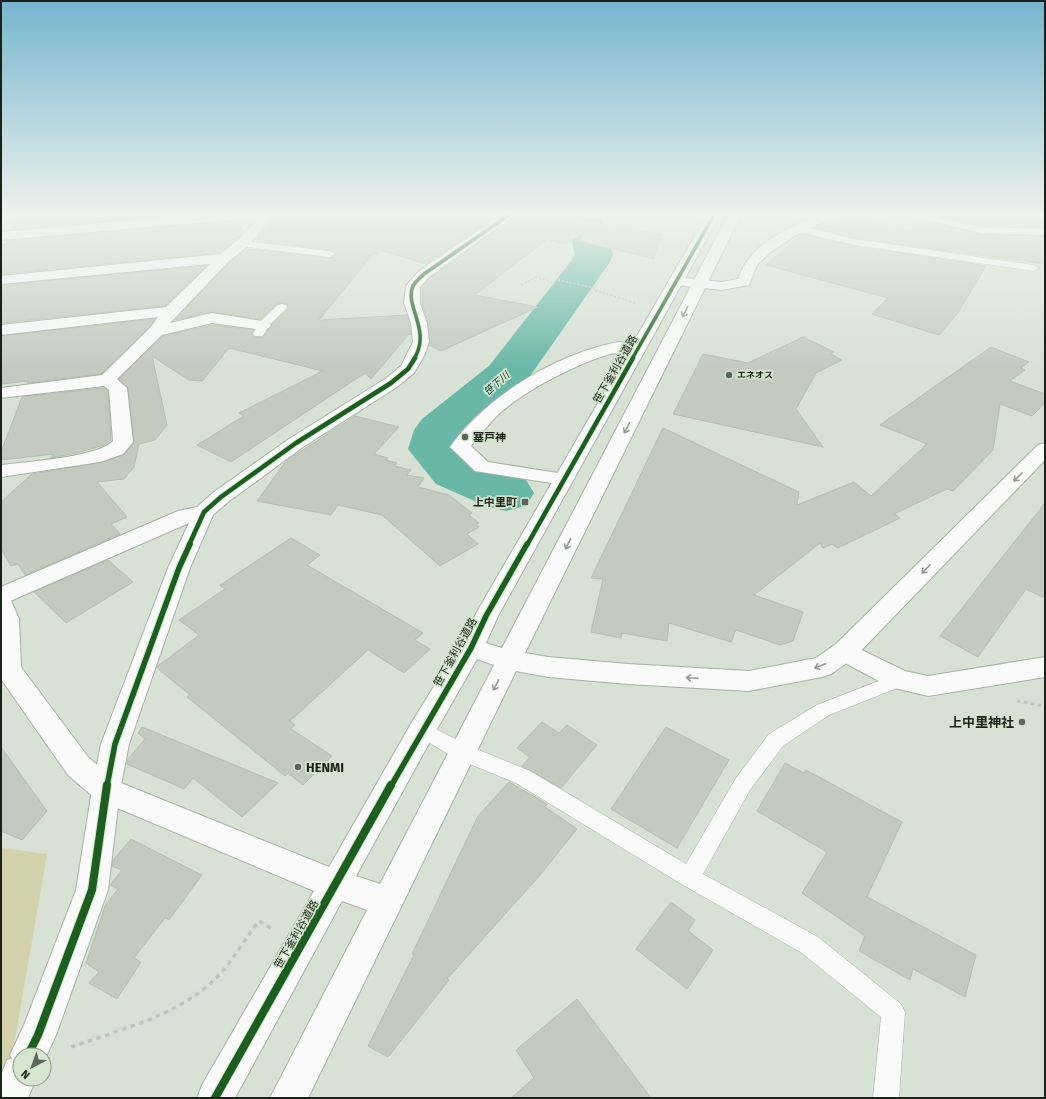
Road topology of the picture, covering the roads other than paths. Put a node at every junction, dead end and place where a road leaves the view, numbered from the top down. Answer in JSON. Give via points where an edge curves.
{"nodes":[{"id":1,"x":140,"y":266,"type":"edge"},
{"id":2,"x":216,"y":266,"type":"edge"},
{"id":3,"x":433,"y":266,"type":"edge"},
{"id":4,"x":694,"y":266,"type":"edge"},
{"id":5,"x":699,"y":266,"type":"edge"},
{"id":6,"x":750,"y":266,"type":"edge"},
{"id":7,"x":1022,"y":266,"type":"edge"},
{"id":8,"x":1034,"y":268,"type":"dead end"},
{"id":9,"x":1,"y":280,"type":"edge"},
{"id":10,"x":688,"y":282,"type":"junction"},
{"id":11,"x":282,"y":307,"type":"dead end"},
{"id":12,"x":171,"y":311,"type":"junction"},
{"id":13,"x":261,"y":329,"type":"joint"},
{"id":14,"x":1,"y":330,"type":"edge"},
{"id":15,"x":156,"y":331,"type":"junction"},
{"id":16,"x":637,"y":350,"type":"junction"},
{"id":17,"x":107,"y":380,"type":"junction"},
{"id":18,"x":1,"y":392,"type":"edge"},
{"id":19,"x":1045,"y":449,"type":"edge"},
{"id":20,"x":1,"y":471,"type":"edge"},
{"id":21,"x":564,"y":479,"type":"junction"},
{"id":22,"x":204,"y":512,"type":"junction"},
{"id":23,"x":1,"y":597,"type":"edge"},
{"id":24,"x":1,"y":602,"type":"edge"},
{"id":25,"x":471,"y":648,"type":"junction"},
{"id":26,"x":845,"y":651,"type":"junction"},
{"id":27,"x":509,"y":660,"type":"junction"},
{"id":28,"x":1045,"y":667,"type":"edge"},
{"id":29,"x":899,"y":680,"type":"junction"},
{"id":30,"x":422,"y":730,"type":"junction"},
{"id":31,"x":462,"y":752,"type":"junction"},
{"id":32,"x":106,"y":790,"type":"junction"},
{"id":33,"x":690,"y":878,"type":"junction"},
{"id":34,"x":336,"y":883,"type":"junction"},
{"id":35,"x":387,"y":902,"type":"junction"},
{"id":36,"x":32,"y":1047,"type":"edge"},
{"id":37,"x":14,"y":1087,"type":"edge"},
{"id":38,"x":10,"y":1098,"type":"edge"},
{"id":39,"x":215,"y":1098,"type":"edge"},
{"id":40,"x":288,"y":1098,"type":"edge"},
{"id":41,"x":886,"y":1098,"type":"edge"}],
"edges":[{"from":1,"to":9,"type":"street"},
{"from":2,"to":12,"type":"street"},
{"from":3,"to":22,"type":"street","via":[[413,286],[412,303],[419,323],[421,342],[408,369],[391,383],[296,443]]},
{"from":4,"to":10,"type":"street","name":"笹下釜利谷道路"},
{"from":5,"to":10,"type":"street","name":"笹下釜利谷道路"},
{"from":6,"to":10,"type":"street","via":[[744,282],[722,286]]},
{"from":7,"to":8,"type":"lane"},
{"from":10,"to":16,"type":"street","name":"笹下釜利谷道路"},
{"from":10,"to":27,"type":"street","name":"笹下釜利谷道路","one_way":true},
{"from":11,"to":13,"type":"lane"},
{"from":12,"to":14,"type":"street"},
{"from":12,"to":15,"type":"street"},
{"from":13,"to":15,"type":"street","via":[[212,318]]},
{"from":15,"to":17,"type":"street"},
{"from":16,"to":21,"type":"street","name":"笹下釜利谷道路"},
{"from":16,"to":21,"type":"street","via":[[620,347],[604,350],[540,378],[486,416],[460,447],[482,467]]},
{"from":17,"to":18,"type":"street"},
{"from":17,"to":20,"type":"street","via":[[118,388],[123,442],[116,450],[93,458]]},
{"from":19,"to":26,"type":"street","one_way":true},
{"from":21,"to":25,"type":"street","name":"笹下釜利谷道路","via":[[486,616]]},
{"from":22,"to":23,"type":"street","via":[[185,516]]},
{"from":22,"to":32,"type":"street","via":[[179,568],[115,744]]},
{"from":24,"to":32,"type":"street","via":[[7,619],[8,669],[78,766]]},
{"from":25,"to":27,"type":"street"},
{"from":25,"to":30,"type":"street","name":"笹下釜利谷道路"},
{"from":26,"to":27,"type":"street","one_way":true,"via":[[822,667],[749,681],[628,674],[548,667]]},
{"from":26,"to":29,"type":"street"},
{"from":27,"to":31,"type":"street","name":"笹下釜利谷道路","one_way":true},
{"from":28,"to":29,"type":"street","via":[[928,686]]},
{"from":29,"to":33,"type":"lane","via":[[823,710],[776,740],[743,784]]},
{"from":30,"to":31,"type":"lane"},
{"from":30,"to":34,"type":"street","name":"笹下釜利谷道路"},
{"from":31,"to":33,"type":"lane","via":[[523,777]]},
{"from":31,"to":35,"type":"street","name":"笹下釜利谷道路"},
{"from":32,"to":34,"type":"street","via":[[304,873]]},
{"from":32,"to":36,"type":"street","via":[[92,890]]},
{"from":33,"to":41,"type":"lane","via":[[810,945],[893,1012]]},
{"from":34,"to":35,"type":"street"},
{"from":34,"to":39,"type":"street","name":"笹下釜利谷道路"},
{"from":35,"to":40,"type":"street","name":"笹下釜利谷道路"},
{"from":37,"to":38,"type":"street"}]}
